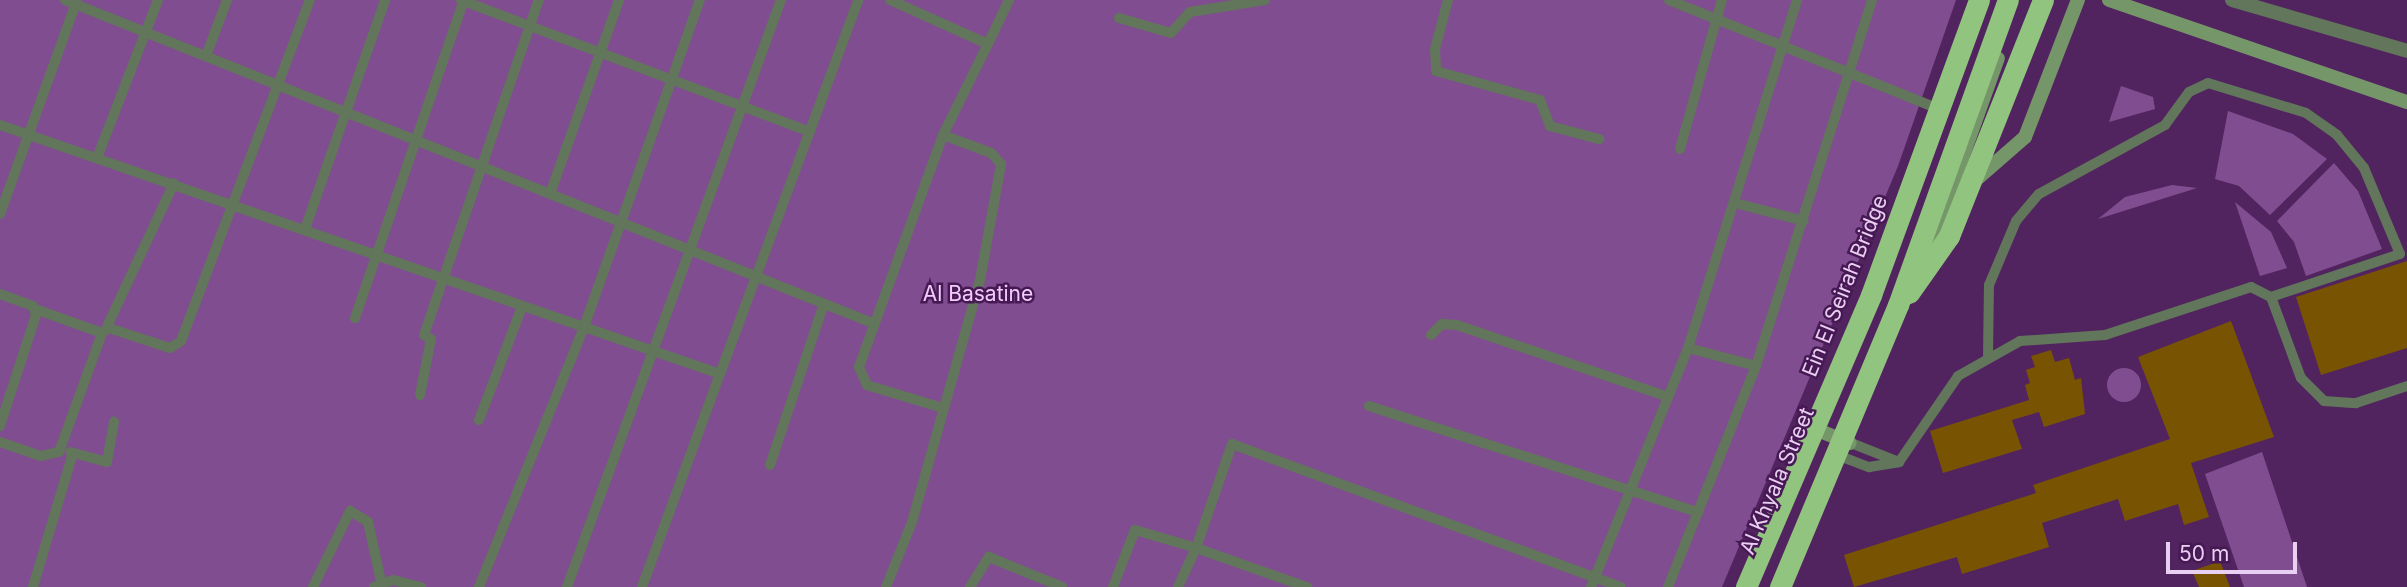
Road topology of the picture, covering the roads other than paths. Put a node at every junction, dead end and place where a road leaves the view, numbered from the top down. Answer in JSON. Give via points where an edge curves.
{"nodes":[{"id":1,"x":65,"y":0,"type":"edge"},
{"id":2,"x":158,"y":0,"type":"edge"},
{"id":3,"x":227,"y":0,"type":"edge"},
{"id":4,"x":310,"y":0,"type":"edge"},
{"id":5,"x":385,"y":0,"type":"edge"},
{"id":6,"x":463,"y":0,"type":"edge"},
{"id":7,"x":540,"y":0,"type":"edge"},
{"id":8,"x":619,"y":0,"type":"edge"},
{"id":9,"x":700,"y":0,"type":"edge"},
{"id":10,"x":781,"y":0,"type":"edge"},
{"id":11,"x":858,"y":0,"type":"edge"},
{"id":12,"x":890,"y":0,"type":"edge"},
{"id":13,"x":1009,"y":0,"type":"edge"},
{"id":14,"x":1265,"y":0,"type":"edge"},
{"id":15,"x":1448,"y":0,"type":"edge"},
{"id":16,"x":1669,"y":0,"type":"edge"},
{"id":17,"x":1721,"y":0,"type":"edge"},
{"id":18,"x":1797,"y":0,"type":"edge"},
{"id":19,"x":1872,"y":0,"type":"edge"},
{"id":20,"x":1979,"y":0,"type":"edge"},
{"id":21,"x":1987,"y":0,"type":"edge"},
{"id":22,"x":2007,"y":0,"type":"edge"},
{"id":23,"x":2017,"y":0,"type":"edge"},
{"id":24,"x":2043,"y":0,"type":"edge"},
{"id":25,"x":2078,"y":0,"type":"edge"},
{"id":26,"x":2109,"y":0,"type":"edge"},
{"id":27,"x":2232,"y":0,"type":"edge"},
{"id":28,"x":76,"y":2,"type":"edge"},
{"id":29,"x":1717,"y":18,"type":"junction"},
{"id":30,"x":1119,"y":19,"type":"dead end"},
{"id":31,"x":530,"y":28,"type":"junction"},
{"id":32,"x":147,"y":33,"type":"junction"},
{"id":33,"x":1785,"y":42,"type":"junction"},
{"id":34,"x":988,"y":44,"type":"junction"},
{"id":35,"x":2407,"y":51,"type":"edge"},
{"id":36,"x":600,"y":53,"type":"junction"},
{"id":37,"x":206,"y":56,"type":"junction"},
{"id":38,"x":1852,"y":69,"type":"junction"},
{"id":39,"x":672,"y":80,"type":"junction"},
{"id":40,"x":281,"y":87,"type":"junction"},
{"id":41,"x":2407,"y":102,"type":"edge"},
{"id":42,"x":740,"y":106,"type":"junction"},
{"id":43,"x":346,"y":111,"type":"junction"},
{"id":44,"x":1948,"y":113,"type":"junction"},
{"id":45,"x":0,"y":125,"type":"edge"},
{"id":46,"x":810,"y":132,"type":"junction"},
{"id":47,"x":30,"y":135,"type":"junction"},
{"id":48,"x":943,"y":135,"type":"junction"},
{"id":49,"x":413,"y":138,"type":"junction"},
{"id":50,"x":1599,"y":139,"type":"dead end"},
{"id":51,"x":1680,"y":149,"type":"dead end"},
{"id":52,"x":97,"y":158,"type":"junction"},
{"id":53,"x":482,"y":168,"type":"junction"},
{"id":54,"x":174,"y":183,"type":"junction"},
{"id":55,"x":550,"y":194,"type":"junction"},
{"id":56,"x":1951,"y":198,"type":"junction"},
{"id":57,"x":1735,"y":203,"type":"junction"},
{"id":58,"x":237,"y":206,"type":"junction"},
{"id":59,"x":0,"y":214,"type":"edge"},
{"id":60,"x":620,"y":221,"type":"junction"},
{"id":61,"x":1804,"y":221,"type":"junction"},
{"id":62,"x":305,"y":229,"type":"junction"},
{"id":63,"x":690,"y":247,"type":"junction"},
{"id":64,"x":377,"y":252,"type":"junction"},
{"id":65,"x":757,"y":273,"type":"junction"},
{"id":66,"x":444,"y":281,"type":"junction"},
{"id":67,"x":0,"y":294,"type":"edge"},
{"id":68,"x":2271,"y":297,"type":"junction"},
{"id":69,"x":824,"y":304,"type":"junction"},
{"id":70,"x":1898,"y":305,"type":"junction"},
{"id":71,"x":522,"y":307,"type":"junction"},
{"id":72,"x":35,"y":309,"type":"junction"},
{"id":73,"x":355,"y":318,"type":"dead end"},
{"id":74,"x":875,"y":324,"type":"junction"},
{"id":75,"x":584,"y":327,"type":"junction"},
{"id":76,"x":106,"y":330,"type":"junction"},
{"id":77,"x":1431,"y":335,"type":"dead end"},
{"id":78,"x":1688,"y":348,"type":"junction"},
{"id":79,"x":654,"y":353,"type":"junction"},
{"id":80,"x":1988,"y":355,"type":"junction"},
{"id":81,"x":1756,"y":366,"type":"junction"},
{"id":82,"x":720,"y":374,"type":"junction"},
{"id":83,"x":2407,"y":386,"type":"edge"},
{"id":84,"x":420,"y":395,"type":"dead end"},
{"id":85,"x":1668,"y":397,"type":"junction"},
{"id":86,"x":1368,"y":406,"type":"dead end"},
{"id":87,"x":943,"y":408,"type":"junction"},
{"id":88,"x":479,"y":420,"type":"dead end"},
{"id":89,"x":114,"y":422,"type":"dead end"},
{"id":90,"x":0,"y":426,"type":"edge"},
{"id":91,"x":1820,"y":431,"type":"junction"},
{"id":92,"x":0,"y":442,"type":"edge"},
{"id":93,"x":1851,"y":443,"type":"junction"},
{"id":94,"x":58,"y":452,"type":"junction"},
{"id":95,"x":73,"y":453,"type":"junction"},
{"id":96,"x":1845,"y":458,"type":"junction"},
{"id":97,"x":1899,"y":462,"type":"junction"},
{"id":98,"x":770,"y":465,"type":"dead end"},
{"id":99,"x":1632,"y":486,"type":"junction"},
{"id":100,"x":1698,"y":512,"type":"junction"},
{"id":101,"x":1196,"y":548,"type":"junction"},
{"id":102,"x":1593,"y":582,"type":"edge"},
{"id":103,"x":378,"y":584,"type":"edge"},
{"id":104,"x":33,"y":587,"type":"edge"},
{"id":105,"x":313,"y":587,"type":"edge"},
{"id":106,"x":421,"y":587,"type":"edge"},
{"id":107,"x":479,"y":587,"type":"edge"},
{"id":108,"x":567,"y":587,"type":"edge"},
{"id":109,"x":642,"y":587,"type":"edge"},
{"id":110,"x":886,"y":587,"type":"edge"},
{"id":111,"x":971,"y":587,"type":"edge"},
{"id":112,"x":1062,"y":587,"type":"edge"},
{"id":113,"x":1113,"y":587,"type":"edge"},
{"id":114,"x":1178,"y":587,"type":"edge"},
{"id":115,"x":1307,"y":587,"type":"edge"},
{"id":116,"x":1620,"y":587,"type":"edge"},
{"id":117,"x":1668,"y":587,"type":"edge"},
{"id":118,"x":1746,"y":587,"type":"edge"},
{"id":119,"x":1756,"y":587,"type":"edge"},
{"id":120,"x":1780,"y":587,"type":"edge"},
{"id":121,"x":1790,"y":587,"type":"edge"}],
"edges":[{"from":1,"to":28,"type":"lane"},
{"from":2,"to":32,"type":"lane"},
{"from":3,"to":37,"type":"lane"},
{"from":4,"to":40,"type":"lane"},
{"from":5,"to":43,"type":"lane"},
{"from":6,"to":31,"type":"lane"},
{"from":6,"to":49,"type":"lane"},
{"from":7,"to":31,"type":"lane"},
{"from":8,"to":36,"type":"lane"},
{"from":9,"to":39,"type":"lane"},
{"from":10,"to":42,"type":"lane"},
{"from":11,"to":46,"type":"lane"},
{"from":12,"to":34,"type":"lane"},
{"from":13,"to":34,"type":"lane"},
{"from":14,"to":30,"type":"lane","via":[[1190,12],[1171,33]]},
{"from":15,"to":50,"type":"lane","via":[[1434,49],[1436,71],[1540,100],[1550,126]]},
{"from":16,"to":29,"type":"lane"},
{"from":17,"to":29,"type":"lane"},
{"from":18,"to":33,"type":"lane"},
{"from":19,"to":38,"type":"lane"},
{"from":20,"to":118,"type":"highway","name":"Ein El Seirah Bridge","bridge":true,"via":[[1871,295]]},
{"from":21,"to":44,"type":"street","name":"Al Khyala Street"},
{"from":22,"to":70,"type":"highway","bridge":true},
{"from":23,"to":56,"type":"street"},
{"from":24,"to":70,"type":"highway","bridge":true,"via":[[1949,236]]},
{"from":25,"to":56,"type":"street","via":[[2018,147]]},
{"from":26,"to":41,"type":"street"},
{"from":27,"to":35,"type":"street"},
{"from":28,"to":32,"type":"lane"},
{"from":28,"to":47,"type":"lane"},
{"from":29,"to":33,"type":"lane"},
{"from":29,"to":51,"type":"lane"},
{"from":31,"to":36,"type":"lane"},
{"from":31,"to":53,"type":"lane"},
{"from":32,"to":37,"type":"lane"},
{"from":32,"to":52,"type":"lane"},
{"from":33,"to":38,"type":"lane"},
{"from":33,"to":57,"type":"lane"},
{"from":34,"to":48,"type":"lane"},
{"from":36,"to":39,"type":"lane"},
{"from":36,"to":55,"type":"lane"},
{"from":37,"to":40,"type":"lane"},
{"from":38,"to":44,"type":"lane"},
{"from":38,"to":61,"type":"lane"},
{"from":39,"to":42,"type":"lane"},
{"from":39,"to":60,"type":"lane"},
{"from":40,"to":43,"type":"lane"},
{"from":40,"to":58,"type":"lane"},
{"from":42,"to":46,"type":"lane"},
{"from":42,"to":63,"type":"lane"},
{"from":43,"to":49,"type":"lane"},
{"from":43,"to":62,"type":"lane"},
{"from":44,"to":91,"type":"street","name":"Al Khyala Street"},
{"from":45,"to":47,"type":"lane"},
{"from":46,"to":65,"type":"lane"},
{"from":47,"to":52,"type":"lane"},
{"from":47,"to":59,"type":"lane"},
{"from":48,"to":74,"type":"lane"},
{"from":48,"to":87,"type":"lane","via":[[991,153],[1001,164],[980,281]]},
{"from":49,"to":53,"type":"lane"},
{"from":49,"to":64,"type":"lane"},
{"from":52,"to":54,"type":"lane"},
{"from":53,"to":55,"type":"lane"},
{"from":53,"to":66,"type":"lane"},
{"from":54,"to":58,"type":"lane"},
{"from":54,"to":76,"type":"lane"},
{"from":55,"to":60,"type":"lane"},
{"from":56,"to":93,"type":"street"},
{"from":57,"to":61,"type":"lane"},
{"from":57,"to":78,"type":"lane"},
{"from":58,"to":62,"type":"lane"},
{"from":58,"to":76,"type":"lane","via":[[177,346]]},
{"from":60,"to":63,"type":"lane"},
{"from":60,"to":75,"type":"lane"},
{"from":61,"to":81,"type":"lane"},
{"from":62,"to":64,"type":"lane"},
{"from":63,"to":65,"type":"lane"},
{"from":63,"to":79,"type":"lane"},
{"from":64,"to":66,"type":"lane"},
{"from":64,"to":73,"type":"lane"},
{"from":65,"to":69,"type":"lane"},
{"from":65,"to":82,"type":"lane"},
{"from":66,"to":71,"type":"lane"},
{"from":66,"to":84,"type":"lane","via":[[424,335],[431,340]]},
{"from":67,"to":72,"type":"lane"},
{"from":68,"to":80,"type":"lane","via":[[2251,287],[2118,331],[2055,334]]},
{"from":68,"to":80,"type":"lane","via":[[2400,254],[2364,168],[2337,135],[2306,113],[2208,83],[2189,92],[2165,125],[2039,194],[2016,221],[1989,285]]},
{"from":68,"to":83,"type":"lane","via":[[2301,378],[2317,396],[2348,404]]},
{"from":69,"to":74,"type":"lane"},
{"from":69,"to":98,"type":"lane"},
{"from":70,"to":120,"type":"highway","bridge":true},
{"from":71,"to":75,"type":"lane"},
{"from":71,"to":88,"type":"lane"},
{"from":72,"to":76,"type":"lane"},
{"from":72,"to":90,"type":"lane"},
{"from":74,"to":87,"type":"lane","via":[[859,367],[862,381]]},
{"from":75,"to":79,"type":"lane"},
{"from":75,"to":107,"type":"lane"},
{"from":76,"to":94,"type":"lane"},
{"from":77,"to":85,"type":"lane","via":[[1442,324],[1457,326]]},
{"from":78,"to":81,"type":"lane"},
{"from":78,"to":85,"type":"lane"},
{"from":79,"to":82,"type":"lane"},
{"from":79,"to":108,"type":"lane"},
{"from":80,"to":97,"type":"lane","via":[[1935,403]]},
{"from":81,"to":100,"type":"lane"},
{"from":82,"to":109,"type":"lane"},
{"from":85,"to":99,"type":"lane"},
{"from":86,"to":99,"type":"lane"},
{"from":87,"to":110,"type":"lane"},
{"from":89,"to":95,"type":"lane","via":[[107,462]]},
{"from":91,"to":93,"type":"street"},
{"from":91,"to":119,"type":"street","name":"Al Khyala Street"},
{"from":92,"to":94,"type":"lane","via":[[41,456]]},
{"from":93,"to":96,"type":"street"},
{"from":93,"to":97,"type":"lane"},
{"from":94,"to":95,"type":"lane"},
{"from":95,"to":104,"type":"lane"},
{"from":96,"to":97,"type":"lane","via":[[1870,467]]},
{"from":96,"to":121,"type":"street"},
{"from":99,"to":100,"type":"lane"},
{"from":99,"to":102,"type":"lane"},
{"from":100,"to":117,"type":"lane"},
{"from":101,"to":102,"type":"lane","via":[[1232,444]]},
{"from":101,"to":113,"type":"lane","via":[[1135,530]]},
{"from":101,"to":114,"type":"lane"},
{"from":101,"to":115,"type":"lane"},
{"from":102,"to":116,"type":"lane"},
{"from":103,"to":105,"type":"lane","via":[[368,522],[350,511]]},
{"from":103,"to":106,"type":"lane"},
{"from":111,"to":112,"type":"lane","via":[[989,557]]}]}
